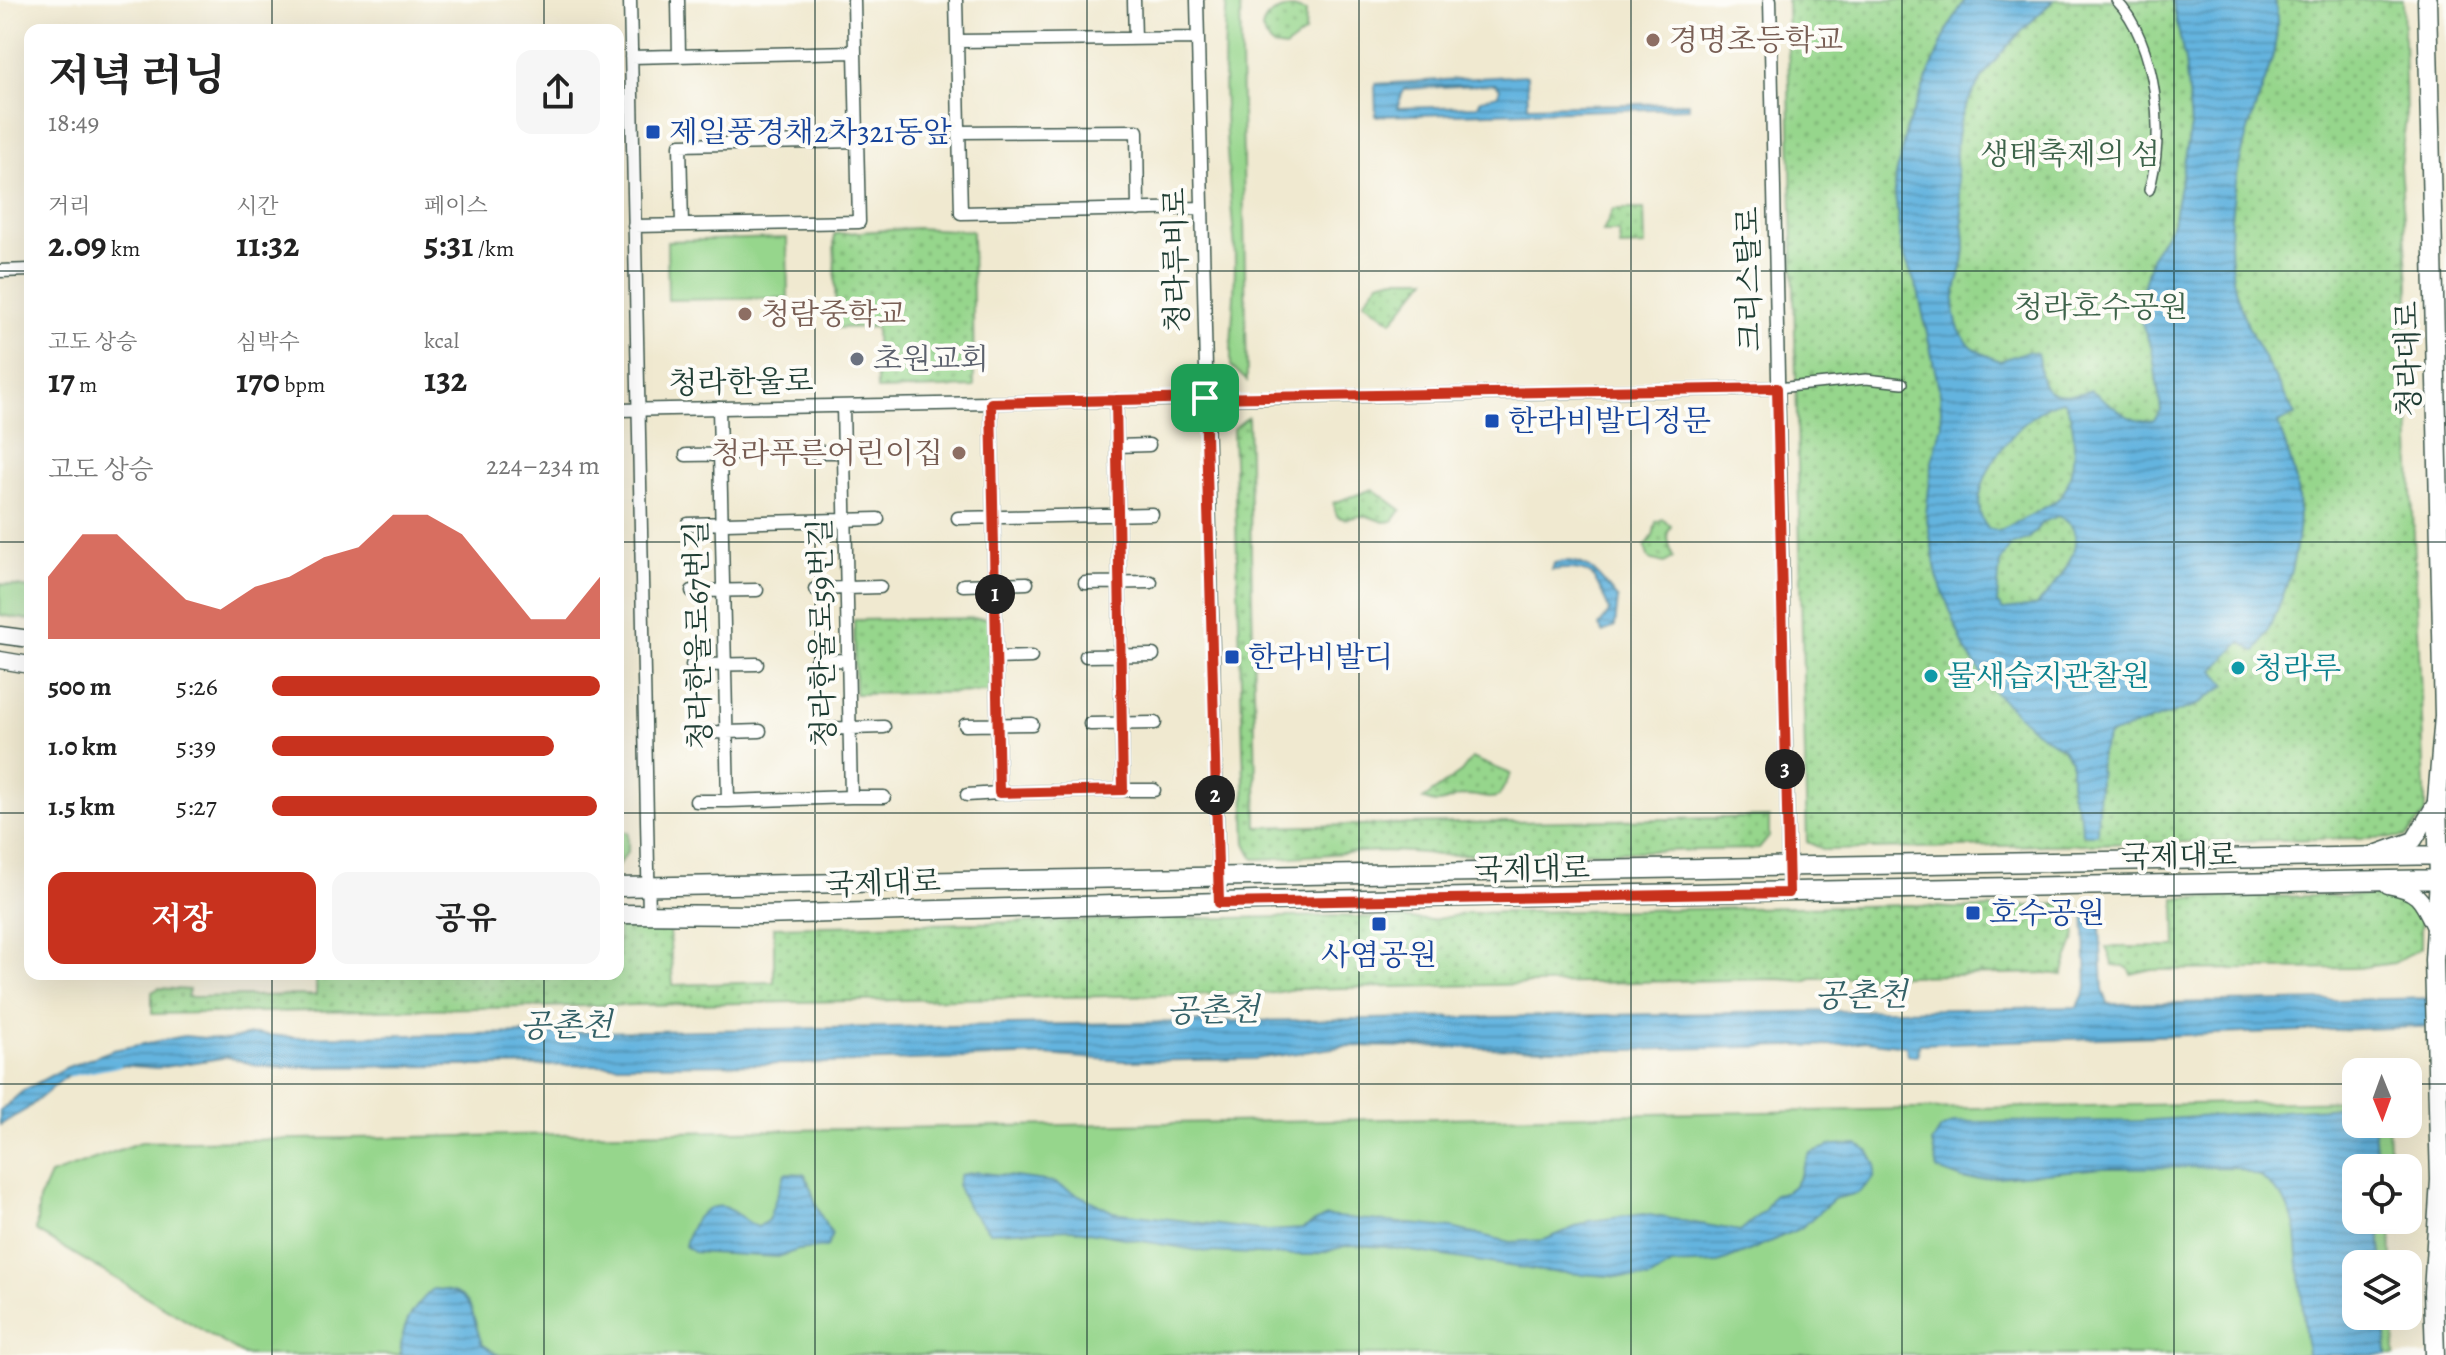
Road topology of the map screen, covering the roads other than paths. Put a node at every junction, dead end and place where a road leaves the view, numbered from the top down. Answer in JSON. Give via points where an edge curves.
{"nodes":[{"id":1,"x":630,"y":0,"type":"edge"},
{"id":2,"x":678,"y":0,"type":"edge"},
{"id":3,"x":854,"y":0,"type":"edge"},
{"id":4,"x":956,"y":0,"type":"edge"},
{"id":5,"x":1134,"y":0,"type":"edge"},
{"id":6,"x":1197,"y":0,"type":"edge"},
{"id":7,"x":1770,"y":0,"type":"edge"},
{"id":8,"x":2116,"y":0,"type":"edge"},
{"id":9,"x":2427,"y":0,"type":"edge"},
{"id":10,"x":1198,"y":38,"type":"junction"},
{"id":11,"x":1135,"y":39,"type":"junction"},
{"id":12,"x":957,"y":41,"type":"junction"},
{"id":13,"x":855,"y":52,"type":"junction"},
{"id":14,"x":679,"y":56,"type":"junction"},
{"id":15,"x":631,"y":57,"type":"junction"},
{"id":16,"x":959,"y":132,"type":"junction"},
{"id":17,"x":857,"y":141,"type":"junction"},
{"id":18,"x":2149,"y":190,"type":"dead end"},
{"id":19,"x":1201,"y":208,"type":"junction"},
{"id":20,"x":1138,"y":210,"type":"junction"},
{"id":21,"x":682,"y":225,"type":"junction"},
{"id":22,"x":634,"y":226,"type":"junction"},
{"id":23,"x":24,"y":270,"type":"edge"},
{"id":24,"x":0,"y":271,"type":"edge"},
{"id":25,"x":2442,"y":373,"type":"edge"},
{"id":26,"x":1903,"y":383,"type":"dead end"},
{"id":27,"x":1777,"y":388,"type":"junction"},
{"id":28,"x":1205,"y":398,"type":"junction"},
{"id":29,"x":1116,"y":400,"type":"junction"},
{"id":30,"x":991,"y":403,"type":"junction"},
{"id":31,"x":843,"y":406,"type":"junction"},
{"id":32,"x":719,"y":408,"type":"junction"},
{"id":33,"x":640,"y":409,"type":"junction"},
{"id":34,"x":624,"y":410,"type":"edge"},
{"id":35,"x":1149,"y":445,"type":"dead end"},
{"id":36,"x":1117,"y":446,"type":"junction"},
{"id":37,"x":810,"y":452,"type":"dead end"},
{"id":38,"x":844,"y":452,"type":"junction"},
{"id":39,"x":720,"y":454,"type":"junction"},
{"id":40,"x":753,"y":454,"type":"dead end"},
{"id":41,"x":686,"y":455,"type":"dead end"},
{"id":42,"x":1152,"y":514,"type":"dead end"},
{"id":43,"x":1118,"y":515,"type":"junction"},
{"id":44,"x":958,"y":518,"type":"dead end"},
{"id":45,"x":993,"y":518,"type":"junction"},
{"id":46,"x":878,"y":519,"type":"dead end"},
{"id":47,"x":845,"y":520,"type":"junction"},
{"id":48,"x":722,"y":523,"type":"junction"},
{"id":49,"x":688,"y":524,"type":"dead end"},
{"id":50,"x":1120,"y":582,"type":"junction"},
{"id":51,"x":1151,"y":582,"type":"dead end"},
{"id":52,"x":1027,"y":583,"type":"dead end"},
{"id":53,"x":1085,"y":583,"type":"dead end"},
{"id":54,"x":995,"y":584,"type":"junction"},
{"id":55,"x":963,"y":585,"type":"dead end"},
{"id":56,"x":880,"y":587,"type":"dead end"},
{"id":57,"x":847,"y":588,"type":"junction"},
{"id":58,"x":815,"y":589,"type":"dead end"},
{"id":59,"x":757,"y":590,"type":"dead end"},
{"id":60,"x":692,"y":591,"type":"dead end"},
{"id":61,"x":723,"y":591,"type":"junction"},
{"id":62,"x":0,"y":635,"type":"edge"},
{"id":63,"x":24,"y":638,"type":"edge"},
{"id":64,"x":1153,"y":655,"type":"dead end"},
{"id":65,"x":1086,"y":656,"type":"dead end"},
{"id":66,"x":1121,"y":656,"type":"junction"},
{"id":67,"x":1031,"y":657,"type":"dead end"},
{"id":68,"x":996,"y":658,"type":"junction"},
{"id":69,"x":0,"y":660,"type":"edge"},
{"id":70,"x":848,"y":660,"type":"junction"},
{"id":71,"x":816,"y":661,"type":"dead end"},
{"id":72,"x":24,"y":664,"type":"edge"},
{"id":73,"x":725,"y":664,"type":"junction"},
{"id":74,"x":757,"y":664,"type":"dead end"},
{"id":75,"x":692,"y":665,"type":"dead end"},
{"id":76,"x":1155,"y":723,"type":"dead end"},
{"id":77,"x":1032,"y":724,"type":"dead end"},
{"id":78,"x":1090,"y":724,"type":"dead end"},
{"id":79,"x":1122,"y":724,"type":"junction"},
{"id":80,"x":2445,"y":724,"type":"edge"},
{"id":81,"x":965,"y":725,"type":"dead end"},
{"id":82,"x":998,"y":725,"type":"junction"},
{"id":83,"x":884,"y":727,"type":"dead end"},
{"id":84,"x":850,"y":728,"type":"junction"},
{"id":85,"x":817,"y":729,"type":"dead end"},
{"id":86,"x":760,"y":731,"type":"dead end"},
{"id":87,"x":727,"y":732,"type":"junction"},
{"id":88,"x":693,"y":733,"type":"dead end"},
{"id":89,"x":1123,"y":790,"type":"junction"},
{"id":90,"x":1154,"y":790,"type":"dead end"},
{"id":91,"x":999,"y":793,"type":"junction"},
{"id":92,"x":967,"y":795,"type":"dead end"},
{"id":93,"x":851,"y":797,"type":"junction"},
{"id":94,"x":884,"y":797,"type":"dead end"},
{"id":95,"x":2437,"y":800,"type":"junction"},
{"id":96,"x":696,"y":801,"type":"dead end"},
{"id":97,"x":728,"y":801,"type":"junction"},
{"id":98,"x":2442,"y":855,"type":"edge"},
{"id":99,"x":2370,"y":856,"type":"junction"},
{"id":100,"x":1788,"y":865,"type":"junction"},
{"id":101,"x":1218,"y":876,"type":"junction"},
{"id":102,"x":2442,"y":879,"type":"edge"},
{"id":103,"x":2367,"y":881,"type":"junction"},
{"id":104,"x":624,"y":887,"type":"edge"},
{"id":105,"x":648,"y":888,"type":"junction"},
{"id":106,"x":1789,"y":893,"type":"junction"},
{"id":107,"x":1219,"y":903,"type":"junction"},
{"id":108,"x":624,"y":914,"type":"edge"},
{"id":109,"x":649,"y":916,"type":"junction"},
{"id":110,"x":2435,"y":927,"type":"junction"},
{"id":111,"x":2435,"y":1355,"type":"edge"}],
"edges":[{"from":1,"to":15,"type":"street"},
{"from":2,"to":14,"type":"street"},
{"from":3,"to":13,"type":"street"},
{"from":4,"to":12,"type":"street"},
{"from":5,"to":11,"type":"street"},
{"from":6,"to":10,"type":"street","name":"청라루비로"},
{"from":7,"to":27,"type":"street","name":"크리스탈로"},
{"from":8,"to":18,"type":"street","via":[[2133,23],[2152,83],[2159,151]]},
{"from":9,"to":25,"type":"main road","name":"청라대로"},
{"from":10,"to":11,"type":"street"},
{"from":10,"to":19,"type":"street","name":"청라루비로"},
{"from":11,"to":12,"type":"street"},
{"from":12,"to":16,"type":"street"},
{"from":13,"to":14,"type":"street"},
{"from":13,"to":17,"type":"street"},
{"from":14,"to":15,"type":"street"},
{"from":15,"to":22,"type":"street"},
{"from":16,"to":20,"type":"street","via":[[1137,131]]},
{"from":16,"to":20,"type":"street","via":[[961,213]]},
{"from":17,"to":21,"type":"street","via":[[680,145]]},
{"from":17,"to":21,"type":"street","via":[[859,222]]},
{"from":19,"to":20,"type":"street"},
{"from":19,"to":28,"type":"street","name":"청라루비로"},
{"from":21,"to":22,"type":"street"},
{"from":22,"to":33,"type":"street"},
{"from":23,"to":24,"type":"street"},
{"from":25,"to":80,"type":"main road","name":"청라대로"},
{"from":26,"to":27,"type":"street","via":[[1866,379]]},
{"from":27,"to":28,"type":"street","name":"청라한울로"},
{"from":27,"to":100,"type":"street","name":"크리스탈로"},
{"from":28,"to":29,"type":"street","name":"청라한울로"},
{"from":28,"to":101,"type":"street","name":"청라루비로"},
{"from":29,"to":30,"type":"street","name":"청라한울로"},
{"from":29,"to":36,"type":"street"},
{"from":30,"to":31,"type":"street","name":"청라한울로"},
{"from":30,"to":45,"type":"street"},
{"from":31,"to":32,"type":"street","name":"청라한울로"},
{"from":31,"to":38,"type":"street","name":"청라한울로59번길"},
{"from":32,"to":33,"type":"street","name":"청라한울로"},
{"from":32,"to":39,"type":"street","name":"청라한울로67번길"},
{"from":33,"to":34,"type":"street","name":"청라한울로"},
{"from":33,"to":105,"type":"street"},
{"from":35,"to":36,"type":"street"},
{"from":36,"to":43,"type":"street"},
{"from":37,"to":38,"type":"street"},
{"from":38,"to":47,"type":"street","name":"청라한울로59번길"},
{"from":39,"to":40,"type":"street"},
{"from":39,"to":41,"type":"street"},
{"from":39,"to":48,"type":"street","name":"청라한울로67번길"},
{"from":42,"to":43,"type":"street"},
{"from":43,"to":45,"type":"street"},
{"from":43,"to":50,"type":"street"},
{"from":44,"to":45,"type":"street"},
{"from":45,"to":54,"type":"street"},
{"from":46,"to":47,"type":"street"},
{"from":47,"to":48,"type":"street"},
{"from":47,"to":57,"type":"street","name":"청라한울로59번길"},
{"from":48,"to":49,"type":"street"},
{"from":48,"to":61,"type":"street","name":"청라한울로67번길"},
{"from":50,"to":51,"type":"street"},
{"from":50,"to":53,"type":"street"},
{"from":50,"to":66,"type":"street"},
{"from":52,"to":54,"type":"street"},
{"from":54,"to":55,"type":"street"},
{"from":54,"to":68,"type":"street"},
{"from":56,"to":57,"type":"street"},
{"from":57,"to":58,"type":"street"},
{"from":57,"to":70,"type":"street","name":"청라한울로59번길"},
{"from":59,"to":61,"type":"street"},
{"from":60,"to":61,"type":"street"},
{"from":61,"to":73,"type":"street","name":"청라한울로67번길"},
{"from":62,"to":63,"type":"street"},
{"from":64,"to":66,"type":"street"},
{"from":65,"to":66,"type":"street"},
{"from":66,"to":79,"type":"street"},
{"from":67,"to":68,"type":"street"},
{"from":68,"to":82,"type":"street"},
{"from":69,"to":72,"type":"street"},
{"from":70,"to":71,"type":"street"},
{"from":70,"to":84,"type":"street","name":"청라한울로59번길"},
{"from":73,"to":74,"type":"street"},
{"from":73,"to":75,"type":"street"},
{"from":73,"to":87,"type":"street","name":"청라한울로67번길"},
{"from":76,"to":79,"type":"street"},
{"from":77,"to":82,"type":"street"},
{"from":78,"to":79,"type":"street"},
{"from":79,"to":89,"type":"street"},
{"from":80,"to":95,"type":"main road","name":"청라대로"},
{"from":81,"to":82,"type":"street"},
{"from":82,"to":91,"type":"street"},
{"from":83,"to":84,"type":"street"},
{"from":84,"to":85,"type":"street"},
{"from":84,"to":93,"type":"street","name":"청라한울로59번길"},
{"from":86,"to":87,"type":"street"},
{"from":87,"to":88,"type":"street"},
{"from":87,"to":97,"type":"street","name":"청라한울로67번길"},
{"from":89,"to":90,"type":"street"},
{"from":89,"to":91,"type":"street"},
{"from":91,"to":92,"type":"street"},
{"from":93,"to":94,"type":"street"},
{"from":93,"to":97,"type":"street"},
{"from":95,"to":98,"type":"main road","name":"청라대로"},
{"from":95,"to":99,"type":"street","via":[[2414,840]]},
{"from":96,"to":97,"type":"street"},
{"from":98,"to":99,"type":"main road","name":"국제대로"},
{"from":98,"to":102,"type":"main road","name":"청라대로"},
{"from":99,"to":100,"type":"main road","name":"국제대로"},
{"from":100,"to":101,"type":"main road","name":"국제대로"},
{"from":100,"to":106,"type":"street","name":"크리스탈로"},
{"from":101,"to":105,"type":"main road","name":"국제대로"},
{"from":101,"to":107,"type":"street","name":"청라루비로"},
{"from":102,"to":103,"type":"main road","name":"국제대로"},
{"from":102,"to":110,"type":"main road","name":"청라대로"},
{"from":103,"to":106,"type":"main road","name":"국제대로"},
{"from":103,"to":110,"type":"street","via":[[2408,888]]},
{"from":104,"to":105,"type":"main road","name":"국제대로"},
{"from":105,"to":109,"type":"street"},
{"from":106,"to":107,"type":"main road","name":"국제대로"},
{"from":107,"to":109,"type":"main road","name":"국제대로"},
{"from":108,"to":109,"type":"main road","name":"국제대로"},
{"from":110,"to":111,"type":"main road","name":"청라대로","via":[[2440,1180]]}]}
